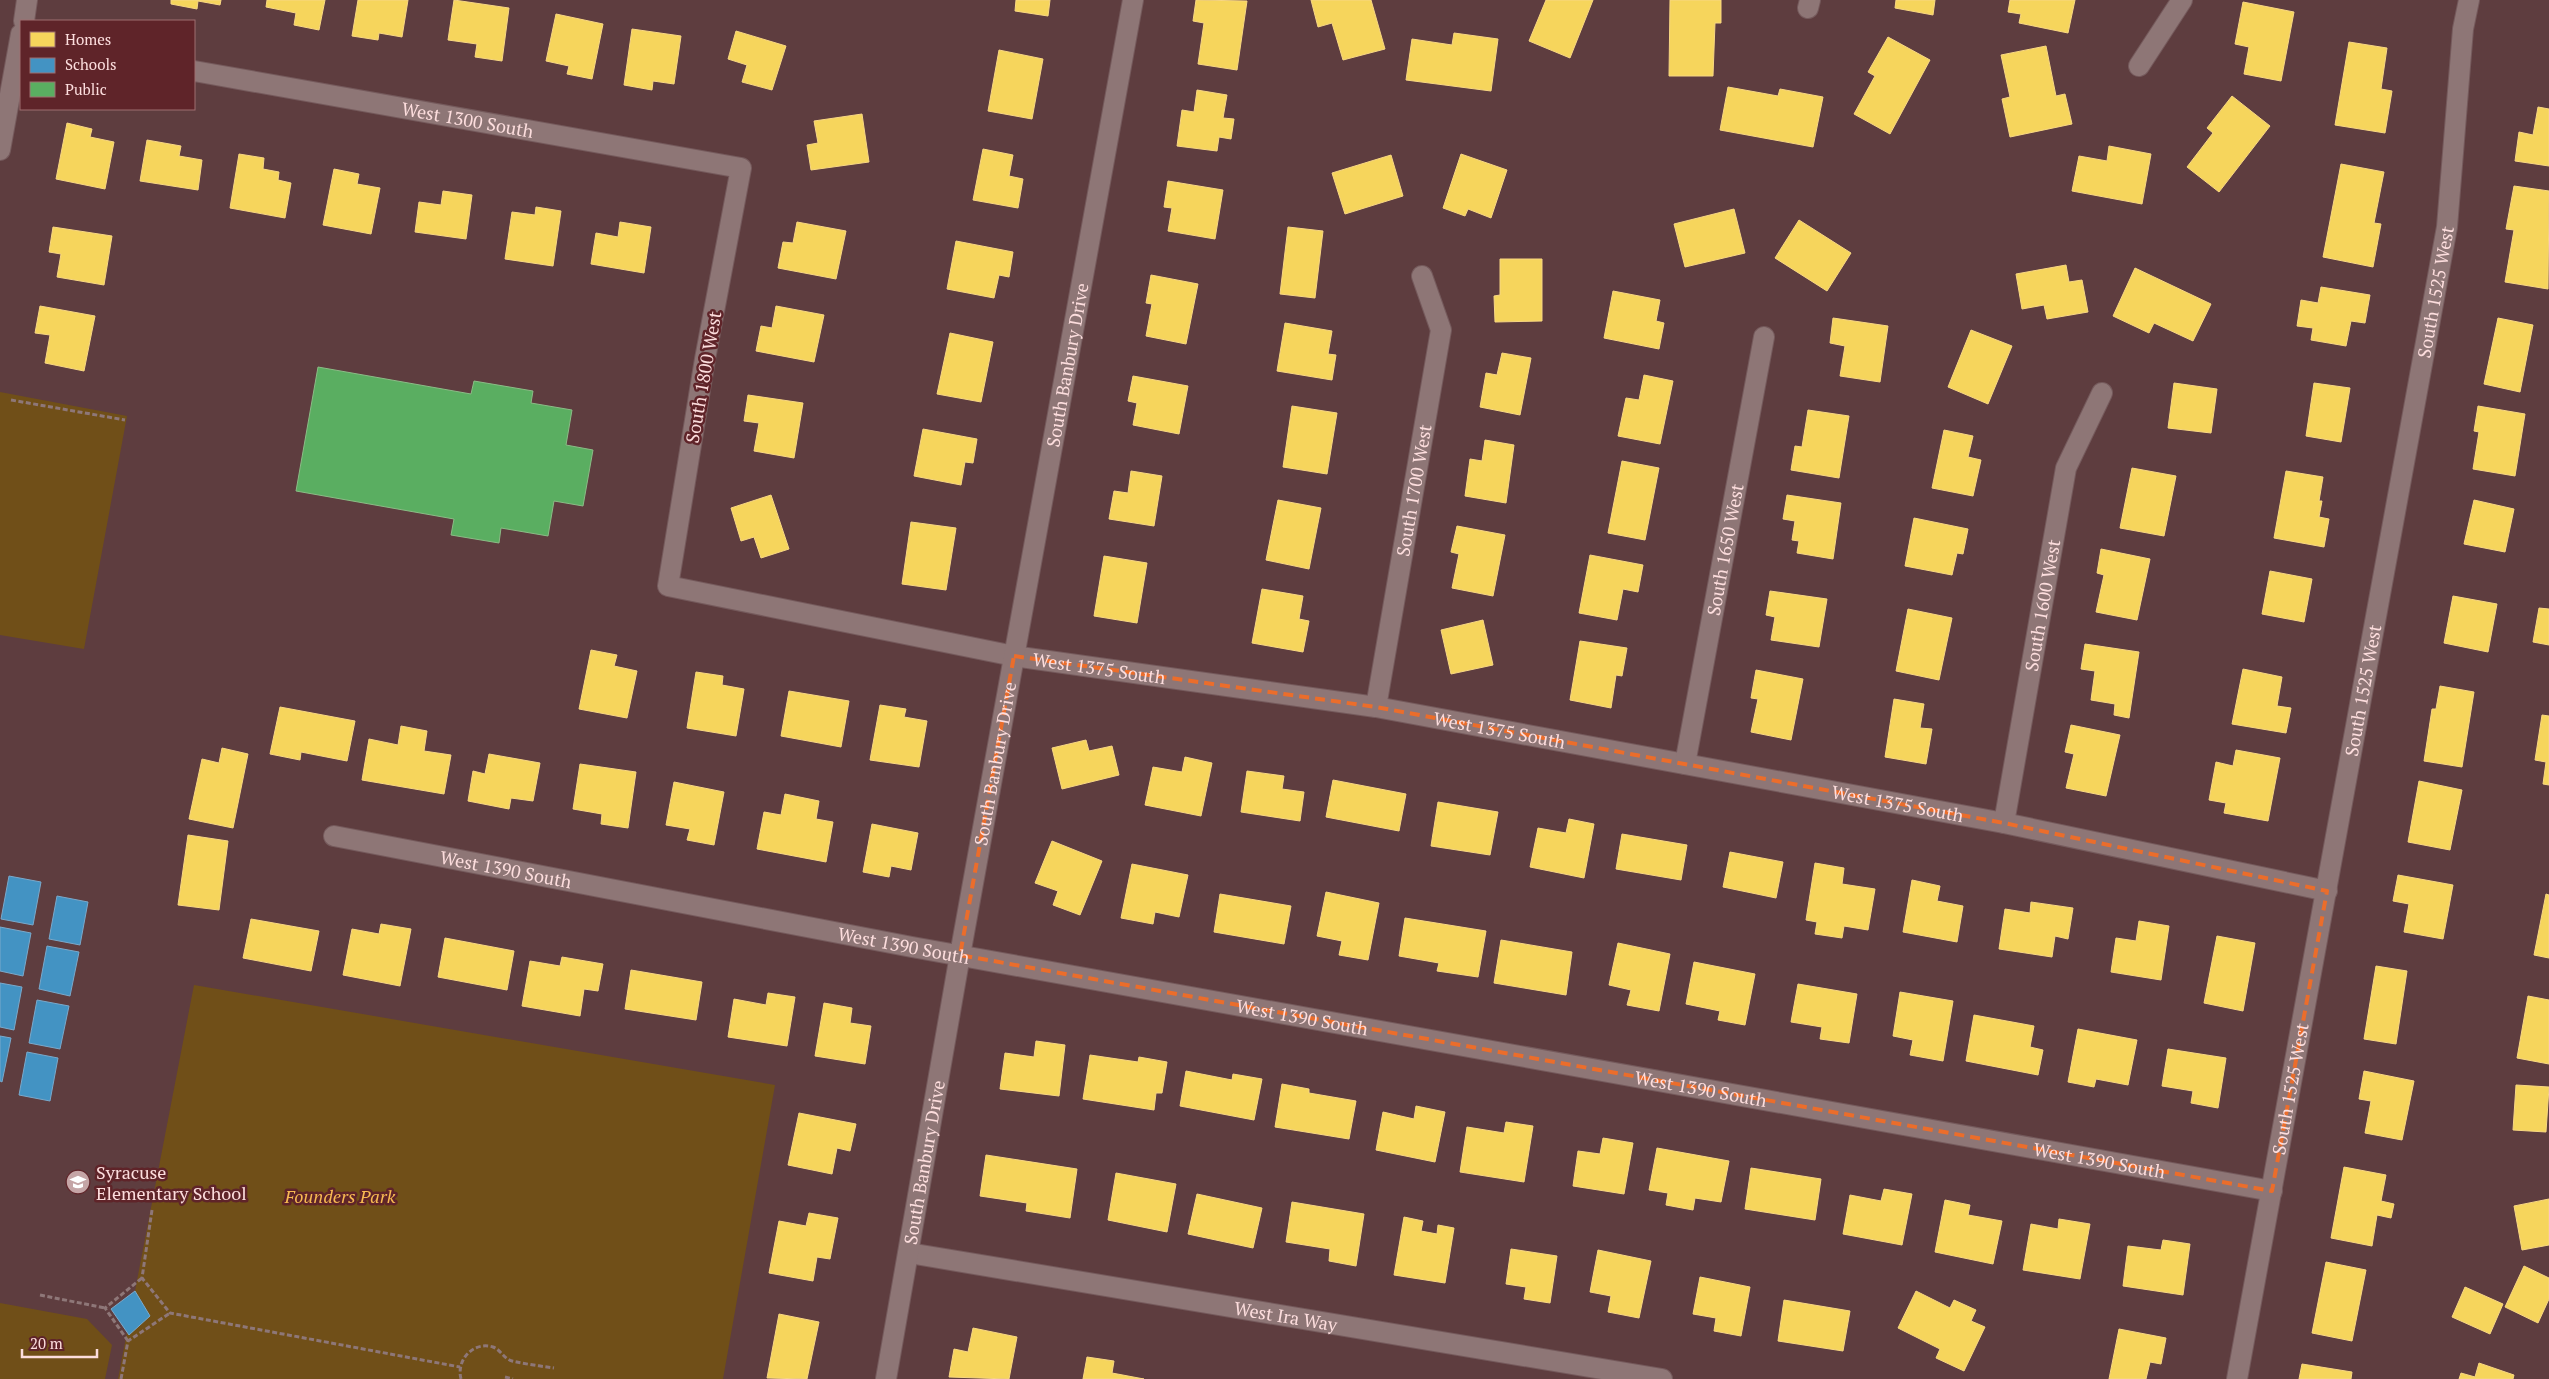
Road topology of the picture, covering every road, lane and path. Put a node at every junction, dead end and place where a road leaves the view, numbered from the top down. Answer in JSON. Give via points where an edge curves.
{"nodes":[{"id":1,"x":28,"y":0,"type":"edge"},
{"id":2,"x":1133,"y":0,"type":"edge"},
{"id":3,"x":2182,"y":0,"type":"edge"},
{"id":4,"x":2468,"y":0,"type":"edge"},
{"id":5,"x":24,"y":20,"type":"edge"},
{"id":6,"x":20,"y":47,"type":"edge"},
{"id":7,"x":2139,"y":66,"type":"dead end"},
{"id":8,"x":195,"y":71,"type":"edge"},
{"id":9,"x":0,"y":150,"type":"edge"},
{"id":10,"x":741,"y":168,"type":"joint"},
{"id":11,"x":1422,"y":276,"type":"dead end"},
{"id":12,"x":1764,"y":337,"type":"dead end"},
{"id":13,"x":2102,"y":393,"type":"dead end"},
{"id":14,"x":11,"y":400,"type":"dead end"},
{"id":15,"x":126,"y":420,"type":"dead end"},
{"id":16,"x":668,"y":586,"type":"joint"},
{"id":17,"x":1014,"y":656,"type":"junction"},
{"id":18,"x":1376,"y":707,"type":"junction"},
{"id":19,"x":1685,"y":764,"type":"junction"},
{"id":20,"x":2004,"y":822,"type":"junction"},
{"id":21,"x":334,"y":836,"type":"dead end"},
{"id":22,"x":2327,"y":891,"type":"junction"},
{"id":23,"x":960,"y":955,"type":"junction"},
{"id":24,"x":2272,"y":1191,"type":"junction"},
{"id":25,"x":152,"y":1210,"type":"dead end"},
{"id":26,"x":909,"y":1253,"type":"junction"},
{"id":27,"x":142,"y":1278,"type":"junction"},
{"id":28,"x":40,"y":1295,"type":"dead end"},
{"id":29,"x":105,"y":1308,"type":"junction"},
{"id":30,"x":170,"y":1313,"type":"junction"},
{"id":31,"x":128,"y":1341,"type":"junction"},
{"id":32,"x":460,"y":1367,"type":"junction"},
{"id":33,"x":554,"y":1368,"type":"dead end"},
{"id":34,"x":505,"y":1378,"type":"dead end"},
{"id":35,"x":121,"y":1379,"type":"edge"},
{"id":36,"x":461,"y":1379,"type":"edge"},
{"id":37,"x":513,"y":1379,"type":"edge"},
{"id":38,"x":886,"y":1379,"type":"edge"},
{"id":39,"x":1662,"y":1379,"type":"edge"},
{"id":40,"x":2237,"y":1379,"type":"edge"}],
"edges":[{"from":1,"to":5,"type":"street"},
{"from":2,"to":17,"type":"street","name":"South Banbury Drive"},
{"from":3,"to":7,"type":"street"},
{"from":4,"to":22,"type":"street","name":"South 1525 West","via":[[2447,227]]},
{"from":6,"to":9,"type":"street"},
{"from":8,"to":10,"type":"street","name":"West 1300 South"},
{"from":10,"to":16,"type":"street","name":"South 1800 West","via":[[705,359]]},
{"from":11,"to":18,"type":"street","name":"South 1700 West","via":[[1441,330]]},
{"from":12,"to":19,"type":"street","name":"South 1650 West"},
{"from":13,"to":20,"type":"street","name":"South 1600 West","via":[[2066,468]]},
{"from":14,"to":15,"type":"path"},
{"from":16,"to":17,"type":"street","name":"West 1375 South"},
{"from":17,"to":18,"type":"street","name":"West 1375 South"},
{"from":17,"to":23,"type":"street","name":"South Banbury Drive"},
{"from":18,"to":19,"type":"street","name":"West 1375 South"},
{"from":19,"to":20,"type":"street","name":"West 1375 South"},
{"from":20,"to":22,"type":"street","name":"West 1375 South"},
{"from":21,"to":23,"type":"street","name":"West 1390 South"},
{"from":22,"to":24,"type":"street","name":"South 1525 West"},
{"from":23,"to":24,"type":"street","name":"West 1390 South"},
{"from":23,"to":26,"type":"street","name":"South Banbury Drive"},
{"from":24,"to":40,"type":"street","name":"South 1525 West"},
{"from":25,"to":27,"type":"path"},
{"from":26,"to":38,"type":"street","name":"South Banbury Drive"},
{"from":26,"to":39,"type":"street","name":"West Ira Way"},
{"from":27,"to":29,"type":"path"},
{"from":27,"to":30,"type":"path"},
{"from":28,"to":29,"type":"path"},
{"from":29,"to":31,"type":"path"},
{"from":30,"to":31,"type":"path"},
{"from":30,"to":32,"type":"path"},
{"from":31,"to":35,"type":"path"},
{"from":32,"to":33,"type":"path","via":[[468,1353],[484,1346],[501,1352],[509,1360]]},
{"from":32,"to":36,"type":"path"},
{"from":34,"to":37,"type":"path"}]}
